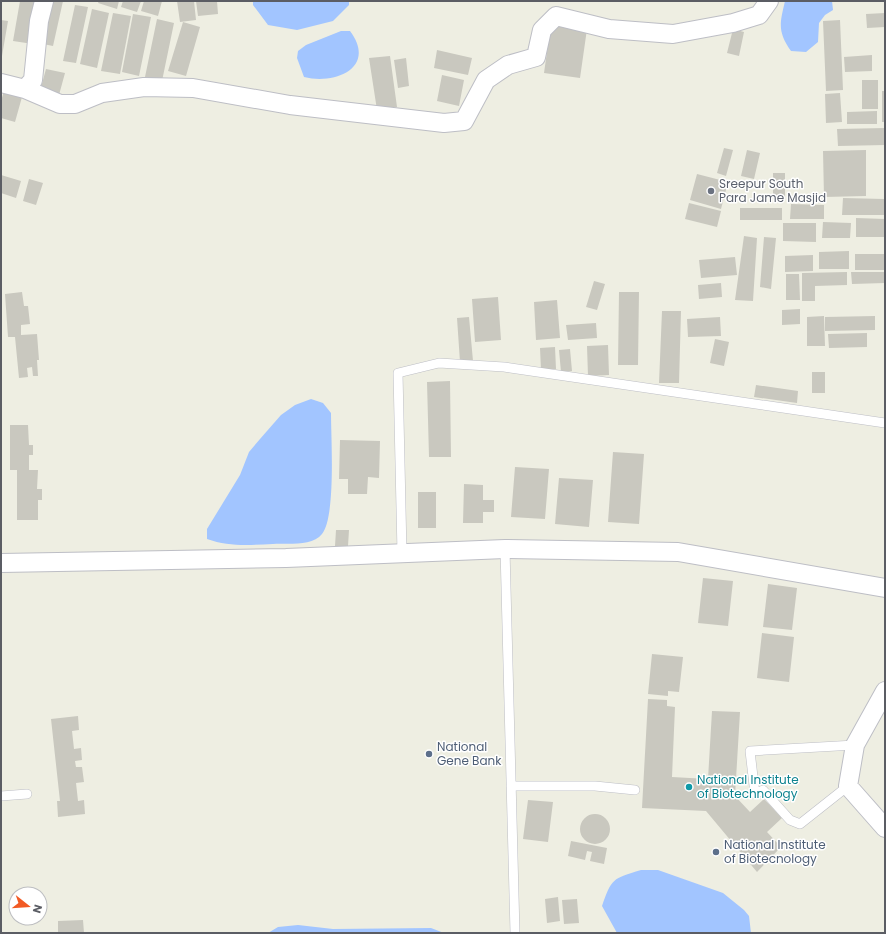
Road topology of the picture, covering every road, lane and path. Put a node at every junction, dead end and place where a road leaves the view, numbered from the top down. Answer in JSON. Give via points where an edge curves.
{"nodes":[{"id":1,"x":44,"y":1,"type":"edge"},
{"id":2,"x":769,"y":1,"type":"edge"},
{"id":3,"x":1,"y":83,"type":"edge"},
{"id":4,"x":25,"y":89,"type":"junction"},
{"id":5,"x":885,"y":423,"type":"edge"},
{"id":6,"x":504,"y":549,"type":"junction"},
{"id":7,"x":402,"y":553,"type":"junction"},
{"id":8,"x":1,"y":563,"type":"edge"},
{"id":9,"x":885,"y":588,"type":"edge"},
{"id":10,"x":885,"y":691,"type":"edge"},
{"id":11,"x":855,"y":745,"type":"junction"},
{"id":12,"x":511,"y":786,"type":"junction"},
{"id":13,"x":848,"y":786,"type":"junction"},
{"id":14,"x":635,"y":790,"type":"dead end"},
{"id":15,"x":27,"y":794,"type":"dead end"},
{"id":16,"x":1,"y":796,"type":"edge"},
{"id":17,"x":885,"y":828,"type":"edge"},
{"id":18,"x":515,"y":933,"type":"edge"}],
"edges":[{"from":1,"to":4,"type":"street","via":[[33,80]]},
{"from":2,"to":4,"type":"street","via":[[759,15],[733,23],[673,34],[609,29],[556,16],[542,30],[536,57],[508,65],[486,80],[464,121],[444,123],[290,105],[193,88],[144,87],[102,93],[75,104],[60,104]]},
{"from":3,"to":4,"type":"street"},
{"from":5,"to":7,"type":"lane","via":[[504,367],[439,363],[398,373]]},
{"from":6,"to":7,"type":"street"},
{"from":6,"to":9,"type":"street","via":[[678,552]]},
{"from":6,"to":12,"type":"lane"},
{"from":7,"to":8,"type":"street"},
{"from":10,"to":11,"type":"street"},
{"from":11,"to":13,"type":"street"},
{"from":11,"to":13,"type":"lane","via":[[750,751],[755,794],[763,790],[790,820],[800,824]]},
{"from":12,"to":14,"type":"lane","via":[[595,786]]},
{"from":12,"to":18,"type":"lane"},
{"from":13,"to":17,"type":"street"},
{"from":15,"to":16,"type":"lane"}]}
